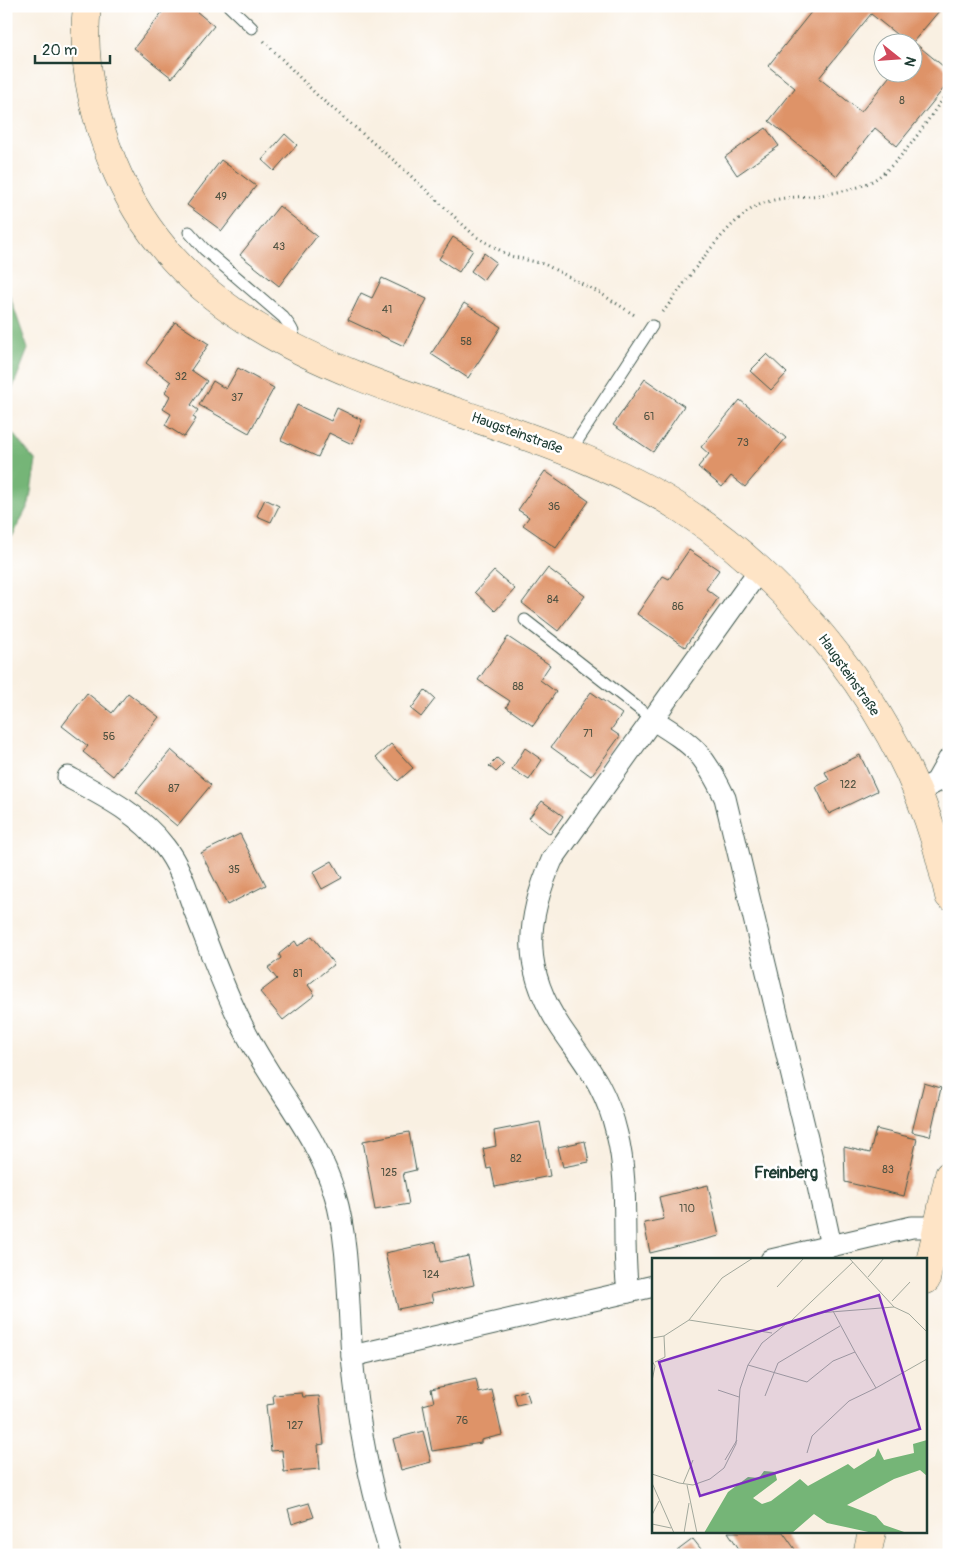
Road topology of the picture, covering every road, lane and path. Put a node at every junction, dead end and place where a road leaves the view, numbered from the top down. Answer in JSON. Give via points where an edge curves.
{"nodes":[{"id":1,"x":87,"y":6,"type":"edge"},
{"id":2,"x":229,"y":6,"type":"edge"},
{"id":3,"x":252,"y":28,"type":"joint"},
{"id":4,"x":949,"y":90,"type":"edge"},
{"id":5,"x":189,"y":232,"type":"dead end"},
{"id":6,"x":652,"y":326,"type":"junction"},
{"id":7,"x":291,"y":348,"type":"junction"},
{"id":8,"x":570,"y":452,"type":"junction"},
{"id":9,"x":760,"y":570,"type":"junction"},
{"id":10,"x":525,"y":620,"type":"dead end"},
{"id":11,"x":652,"y":719,"type":"junction"},
{"id":12,"x":949,"y":759,"type":"edge"},
{"id":13,"x":68,"y":777,"type":"dead end"},
{"id":14,"x":917,"y":792,"type":"junction"},
{"id":15,"x":949,"y":896,"type":"edge"},
{"id":16,"x":949,"y":1174,"type":"edge"},
{"id":17,"x":938,"y":1227,"type":"junction"},
{"id":18,"x":831,"y":1246,"type":"junction"},
{"id":19,"x":780,"y":1258,"type":"edge"},
{"id":20,"x":928,"y":1271,"type":"edge"},
{"id":21,"x":652,"y":1286,"type":"edge"},
{"id":22,"x":628,"y":1292,"type":"junction"},
{"id":23,"x":352,"y":1356,"type":"junction"},
{"id":24,"x":872,"y":1534,"type":"edge"},
{"id":25,"x":391,"y":1555,"type":"edge"},
{"id":26,"x":867,"y":1555,"type":"edge"}],
"edges":[{"from":1,"to":7,"type":"main road","name":"Haugsteinstraße","via":[[87,63],[93,100],[119,179],[139,214],[162,245],[216,298]]},
{"from":2,"to":3,"type":"lane"},
{"from":3,"to":6,"type":"path","via":[[318,96],[397,162],[475,236],[510,256],[544,264],[600,293]]},
{"from":4,"to":6,"type":"path","via":[[901,156],[876,179],[850,190],[780,198],[758,206],[740,219]]},
{"from":5,"to":7,"type":"lane","via":[[293,328],[295,339]]},
{"from":6,"to":8,"type":"lane"},
{"from":7,"to":8,"type":"main road","name":"Haugsteinstraße","via":[[354,375]]},
{"from":8,"to":9,"type":"main road","name":"Haugsteinstraße","via":[[616,471],[683,510]]},
{"from":9,"to":11,"type":"street"},
{"from":9,"to":14,"type":"main road","name":"Haugsteinstraße","via":[[820,632],[846,666],[872,706]]},
{"from":10,"to":11,"type":"lane"},
{"from":11,"to":18,"type":"street","via":[[690,743],[703,756],[725,798]]},
{"from":11,"to":22,"type":"street","via":[[552,860],[539,891],[531,924],[530,952],[536,978],[560,1027],[597,1079],[617,1133],[624,1165],[624,1253]]},
{"from":12,"to":14,"type":"street","via":[[936,782]]},
{"from":13,"to":23,"type":"street","via":[[131,813],[166,848],[181,874],[242,1026],[322,1157],[336,1196],[343,1238]]},
{"from":14,"to":15,"type":"main road","name":"Haugsteinstraße","via":[[936,843]]},
{"from":16,"to":17,"type":"main road"},
{"from":17,"to":18,"type":"street","via":[[912,1227]]},
{"from":17,"to":20,"type":"main road"},
{"from":18,"to":19,"type":"street"},
{"from":21,"to":22,"type":"street"},
{"from":22,"to":23,"type":"street"},
{"from":23,"to":25,"type":"street","via":[[372,1493]]},
{"from":24,"to":26,"type":"main road"}]}
